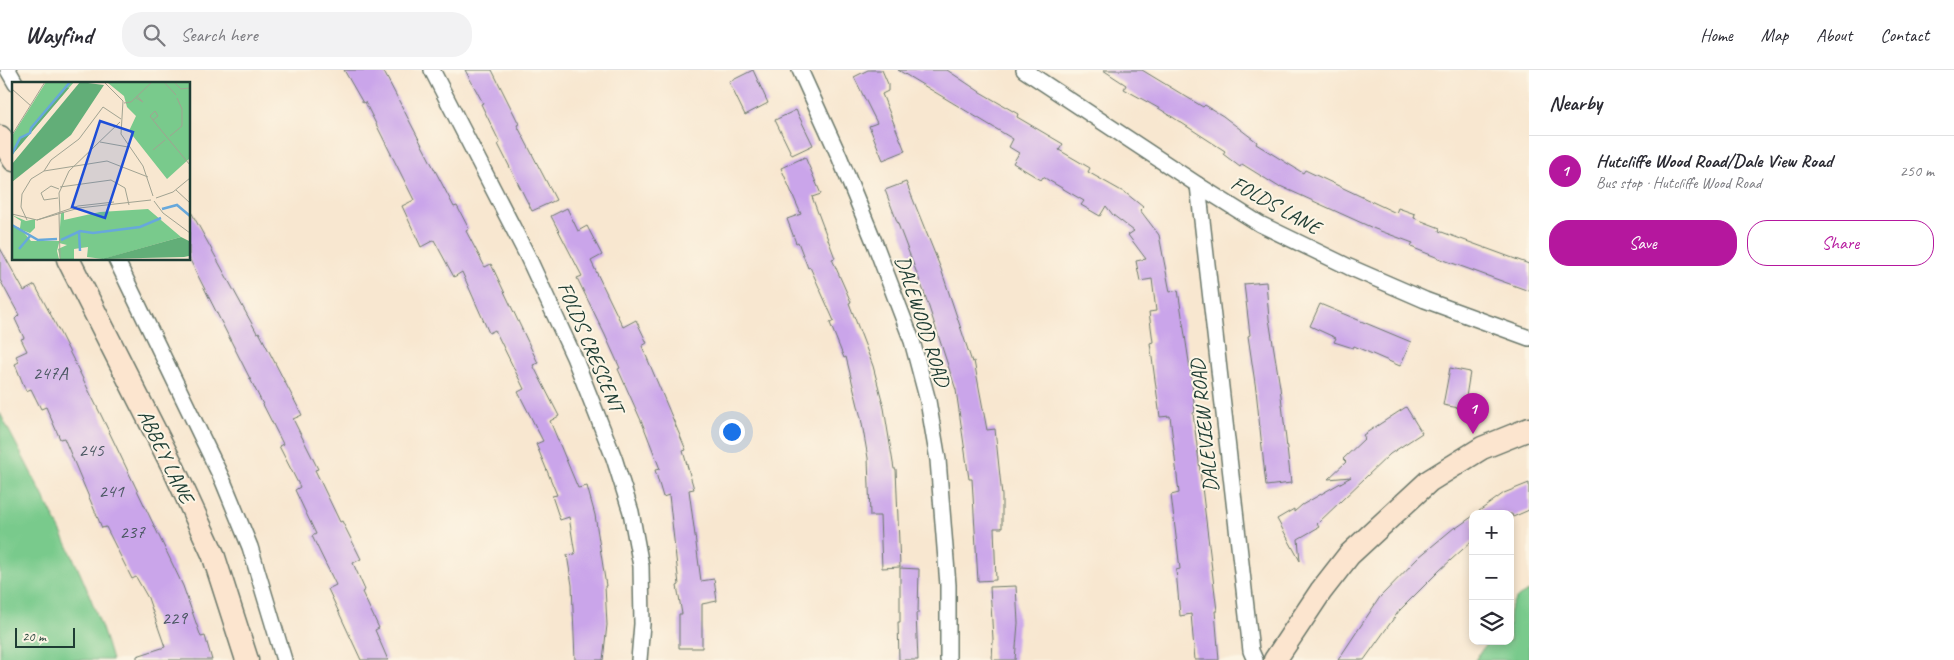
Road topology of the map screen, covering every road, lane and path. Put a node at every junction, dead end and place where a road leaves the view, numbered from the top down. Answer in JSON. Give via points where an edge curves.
{"nodes":[{"id":1,"x":8,"y":70,"type":"edge"},
{"id":2,"x":432,"y":70,"type":"edge"},
{"id":3,"x":800,"y":70,"type":"edge"},
{"id":4,"x":1024,"y":70,"type":"edge"},
{"id":5,"x":15,"y":82,"type":"edge"},
{"id":6,"x":0,"y":137,"type":"edge"},
{"id":7,"x":12,"y":157,"type":"edge"},
{"id":8,"x":1198,"y":186,"type":"junction"},
{"id":9,"x":69,"y":260,"type":"edge"},
{"id":10,"x":116,"y":260,"type":"edge"},
{"id":11,"x":1529,"y":338,"type":"edge"},
{"id":12,"x":1528,"y":427,"type":"edge"},
{"id":13,"x":247,"y":660,"type":"edge"},
{"id":14,"x":284,"y":660,"type":"edge"},
{"id":15,"x":639,"y":660,"type":"edge"},
{"id":16,"x":948,"y":660,"type":"edge"},
{"id":17,"x":1255,"y":660,"type":"edge"},
{"id":18,"x":1275,"y":660,"type":"edge"}],
"edges":[{"from":1,"to":5,"type":"street"},
{"from":2,"to":15,"type":"street","name":"FOLDS CRESCENT","via":[[527,255],[574,357],[614,458],[631,512],[640,566],[642,624]]},
{"from":3,"to":16,"type":"street","name":"DALEWOOD ROAD","via":[[839,156],[912,342],[928,401],[938,460],[948,586]]},
{"from":4,"to":8,"type":"street","name":"FOLDS LANE"},
{"from":6,"to":7,"type":"main road"},
{"from":8,"to":11,"type":"street","name":"FOLDS LANE","via":[[1260,224],[1349,268]]},
{"from":8,"to":17,"type":"street","name":"DALEVIEW ROAD","via":[[1250,651]]},
{"from":9,"to":13,"type":"main road","name":"ABBEY LANE","via":[[168,457],[212,554]]},
{"from":10,"to":14,"type":"street","name":"ABBEY LANE","via":[[223,480],[250,547]]},
{"from":12,"to":18,"type":"main road","via":[[1482,448],[1429,481],[1403,504],[1349,555]]}]}
